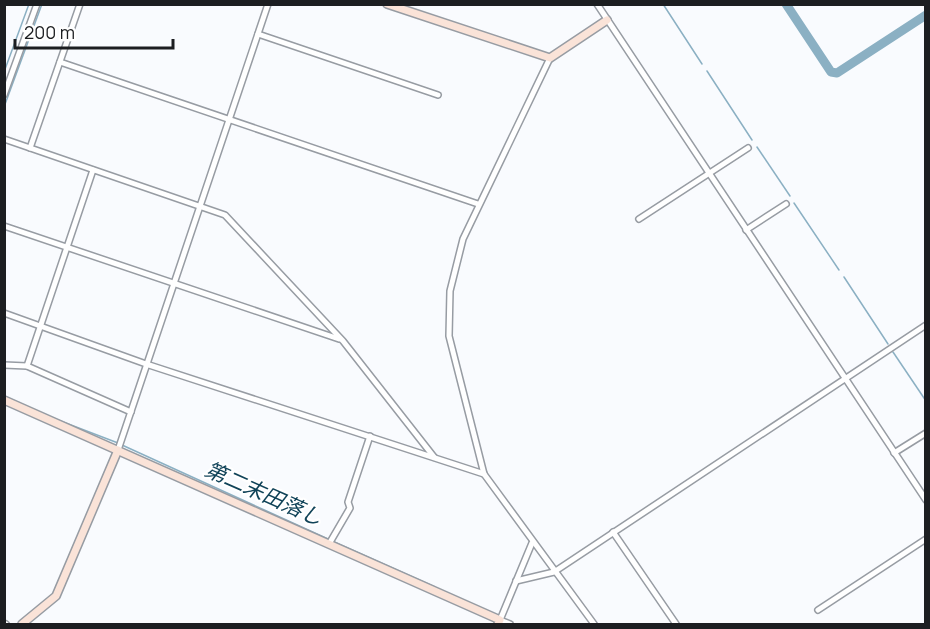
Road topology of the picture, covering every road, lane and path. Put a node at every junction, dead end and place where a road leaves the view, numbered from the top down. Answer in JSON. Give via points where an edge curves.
{"nodes":[{"id":1,"x":37,"y":4,"type":"edge"},
{"id":2,"x":80,"y":4,"type":"edge"},
{"id":3,"x":268,"y":4,"type":"edge"},
{"id":4,"x":387,"y":4,"type":"edge"},
{"id":5,"x":597,"y":4,"type":"edge"},
{"id":6,"x":607,"y":20,"type":"junction"},
{"id":7,"x":258,"y":34,"type":"junction"},
{"id":8,"x":550,"y":58,"type":"junction"},
{"id":9,"x":60,"y":62,"type":"junction"},
{"id":10,"x":4,"y":95,"type":"edge"},
{"id":11,"x":438,"y":95,"type":"dead end"},
{"id":12,"x":228,"y":120,"type":"junction"},
{"id":13,"x":4,"y":139,"type":"edge"},
{"id":14,"x":30,"y":148,"type":"junction"},
{"id":15,"x":748,"y":148,"type":"dead end"},
{"id":16,"x":93,"y":170,"type":"junction"},
{"id":17,"x":708,"y":173,"type":"junction"},
{"id":18,"x":478,"y":204,"type":"junction"},
{"id":19,"x":786,"y":204,"type":"dead end"},
{"id":20,"x":200,"y":206,"type":"junction"},
{"id":21,"x":639,"y":219,"type":"dead end"},
{"id":22,"x":4,"y":226,"type":"edge"},
{"id":23,"x":746,"y":230,"type":"junction"},
{"id":24,"x":68,"y":247,"type":"junction"},
{"id":25,"x":174,"y":283,"type":"junction"},
{"id":26,"x":4,"y":314,"type":"edge"},
{"id":27,"x":926,"y":325,"type":"edge"},
{"id":28,"x":40,"y":326,"type":"junction"},
{"id":29,"x":344,"y":341,"type":"junction"},
{"id":30,"x":146,"y":363,"type":"junction"},
{"id":31,"x":4,"y":365,"type":"edge"},
{"id":32,"x":27,"y":366,"type":"junction"},
{"id":33,"x":845,"y":378,"type":"junction"},
{"id":34,"x":4,"y":400,"type":"edge"},
{"id":35,"x":131,"y":412,"type":"junction"},
{"id":36,"x":926,"y":433,"type":"edge"},
{"id":37,"x":370,"y":435,"type":"junction"},
{"id":38,"x":118,"y":450,"type":"junction"},
{"id":39,"x":894,"y":453,"type":"junction"},
{"id":40,"x":434,"y":457,"type":"junction"},
{"id":41,"x":484,"y":474,"type":"junction"},
{"id":42,"x":926,"y":500,"type":"edge"},
{"id":43,"x":613,"y":532,"type":"junction"},
{"id":44,"x":926,"y":539,"type":"edge"},
{"id":45,"x":532,"y":543,"type":"junction"},
{"id":46,"x":328,"y":544,"type":"junction"},
{"id":47,"x":554,"y":572,"type":"junction"},
{"id":48,"x":516,"y":581,"type":"junction"},
{"id":49,"x":818,"y":610,"type":"dead end"},
{"id":50,"x":499,"y":622,"type":"edge"},
{"id":51,"x":22,"y":624,"type":"edge"},
{"id":52,"x":510,"y":624,"type":"edge"},
{"id":53,"x":594,"y":624,"type":"edge"},
{"id":54,"x":676,"y":624,"type":"edge"}],
"edges":[{"from":1,"to":10,"type":"street"},
{"from":2,"to":9,"type":"street"},
{"from":3,"to":7,"type":"street"},
{"from":4,"to":8,"type":"street"},
{"from":5,"to":6,"type":"street"},
{"from":6,"to":8,"type":"street"},
{"from":6,"to":17,"type":"street"},
{"from":7,"to":11,"type":"street"},
{"from":7,"to":12,"type":"street"},
{"from":8,"to":18,"type":"street"},
{"from":9,"to":12,"type":"street"},
{"from":9,"to":14,"type":"street"},
{"from":12,"to":18,"type":"street"},
{"from":12,"to":20,"type":"street"},
{"from":13,"to":14,"type":"street"},
{"from":14,"to":16,"type":"street"},
{"from":15,"to":17,"type":"street"},
{"from":16,"to":20,"type":"street"},
{"from":16,"to":24,"type":"street"},
{"from":17,"to":21,"type":"street"},
{"from":17,"to":23,"type":"street"},
{"from":18,"to":41,"type":"street","via":[[454,269],[449,336]]},
{"from":19,"to":23,"type":"street"},
{"from":20,"to":25,"type":"street"},
{"from":20,"to":29,"type":"street","via":[[225,215]]},
{"from":22,"to":24,"type":"street"},
{"from":23,"to":33,"type":"street"},
{"from":24,"to":25,"type":"street"},
{"from":24,"to":28,"type":"street"},
{"from":25,"to":29,"type":"street"},
{"from":25,"to":30,"type":"street"},
{"from":26,"to":28,"type":"street"},
{"from":27,"to":33,"type":"street"},
{"from":28,"to":30,"type":"street"},
{"from":28,"to":32,"type":"street"},
{"from":29,"to":40,"type":"street"},
{"from":30,"to":35,"type":"street"},
{"from":30,"to":37,"type":"street"},
{"from":31,"to":32,"type":"street"},
{"from":32,"to":35,"type":"street"},
{"from":33,"to":39,"type":"street"},
{"from":33,"to":43,"type":"street"},
{"from":34,"to":38,"type":"street"},
{"from":35,"to":38,"type":"street"},
{"from":36,"to":39,"type":"street"},
{"from":37,"to":40,"type":"street"},
{"from":37,"to":46,"type":"street","via":[[348,502],[350,508]]},
{"from":38,"to":46,"type":"street"},
{"from":38,"to":51,"type":"street","via":[[56,596]]},
{"from":39,"to":42,"type":"street"},
{"from":40,"to":41,"type":"street"},
{"from":41,"to":45,"type":"street"},
{"from":43,"to":47,"type":"street"},
{"from":43,"to":54,"type":"street"},
{"from":44,"to":49,"type":"street"},
{"from":45,"to":47,"type":"street"},
{"from":45,"to":48,"type":"street"},
{"from":46,"to":50,"type":"street"},
{"from":47,"to":48,"type":"street"},
{"from":47,"to":53,"type":"street"},
{"from":48,"to":50,"type":"street"},
{"from":50,"to":52,"type":"street"}]}
